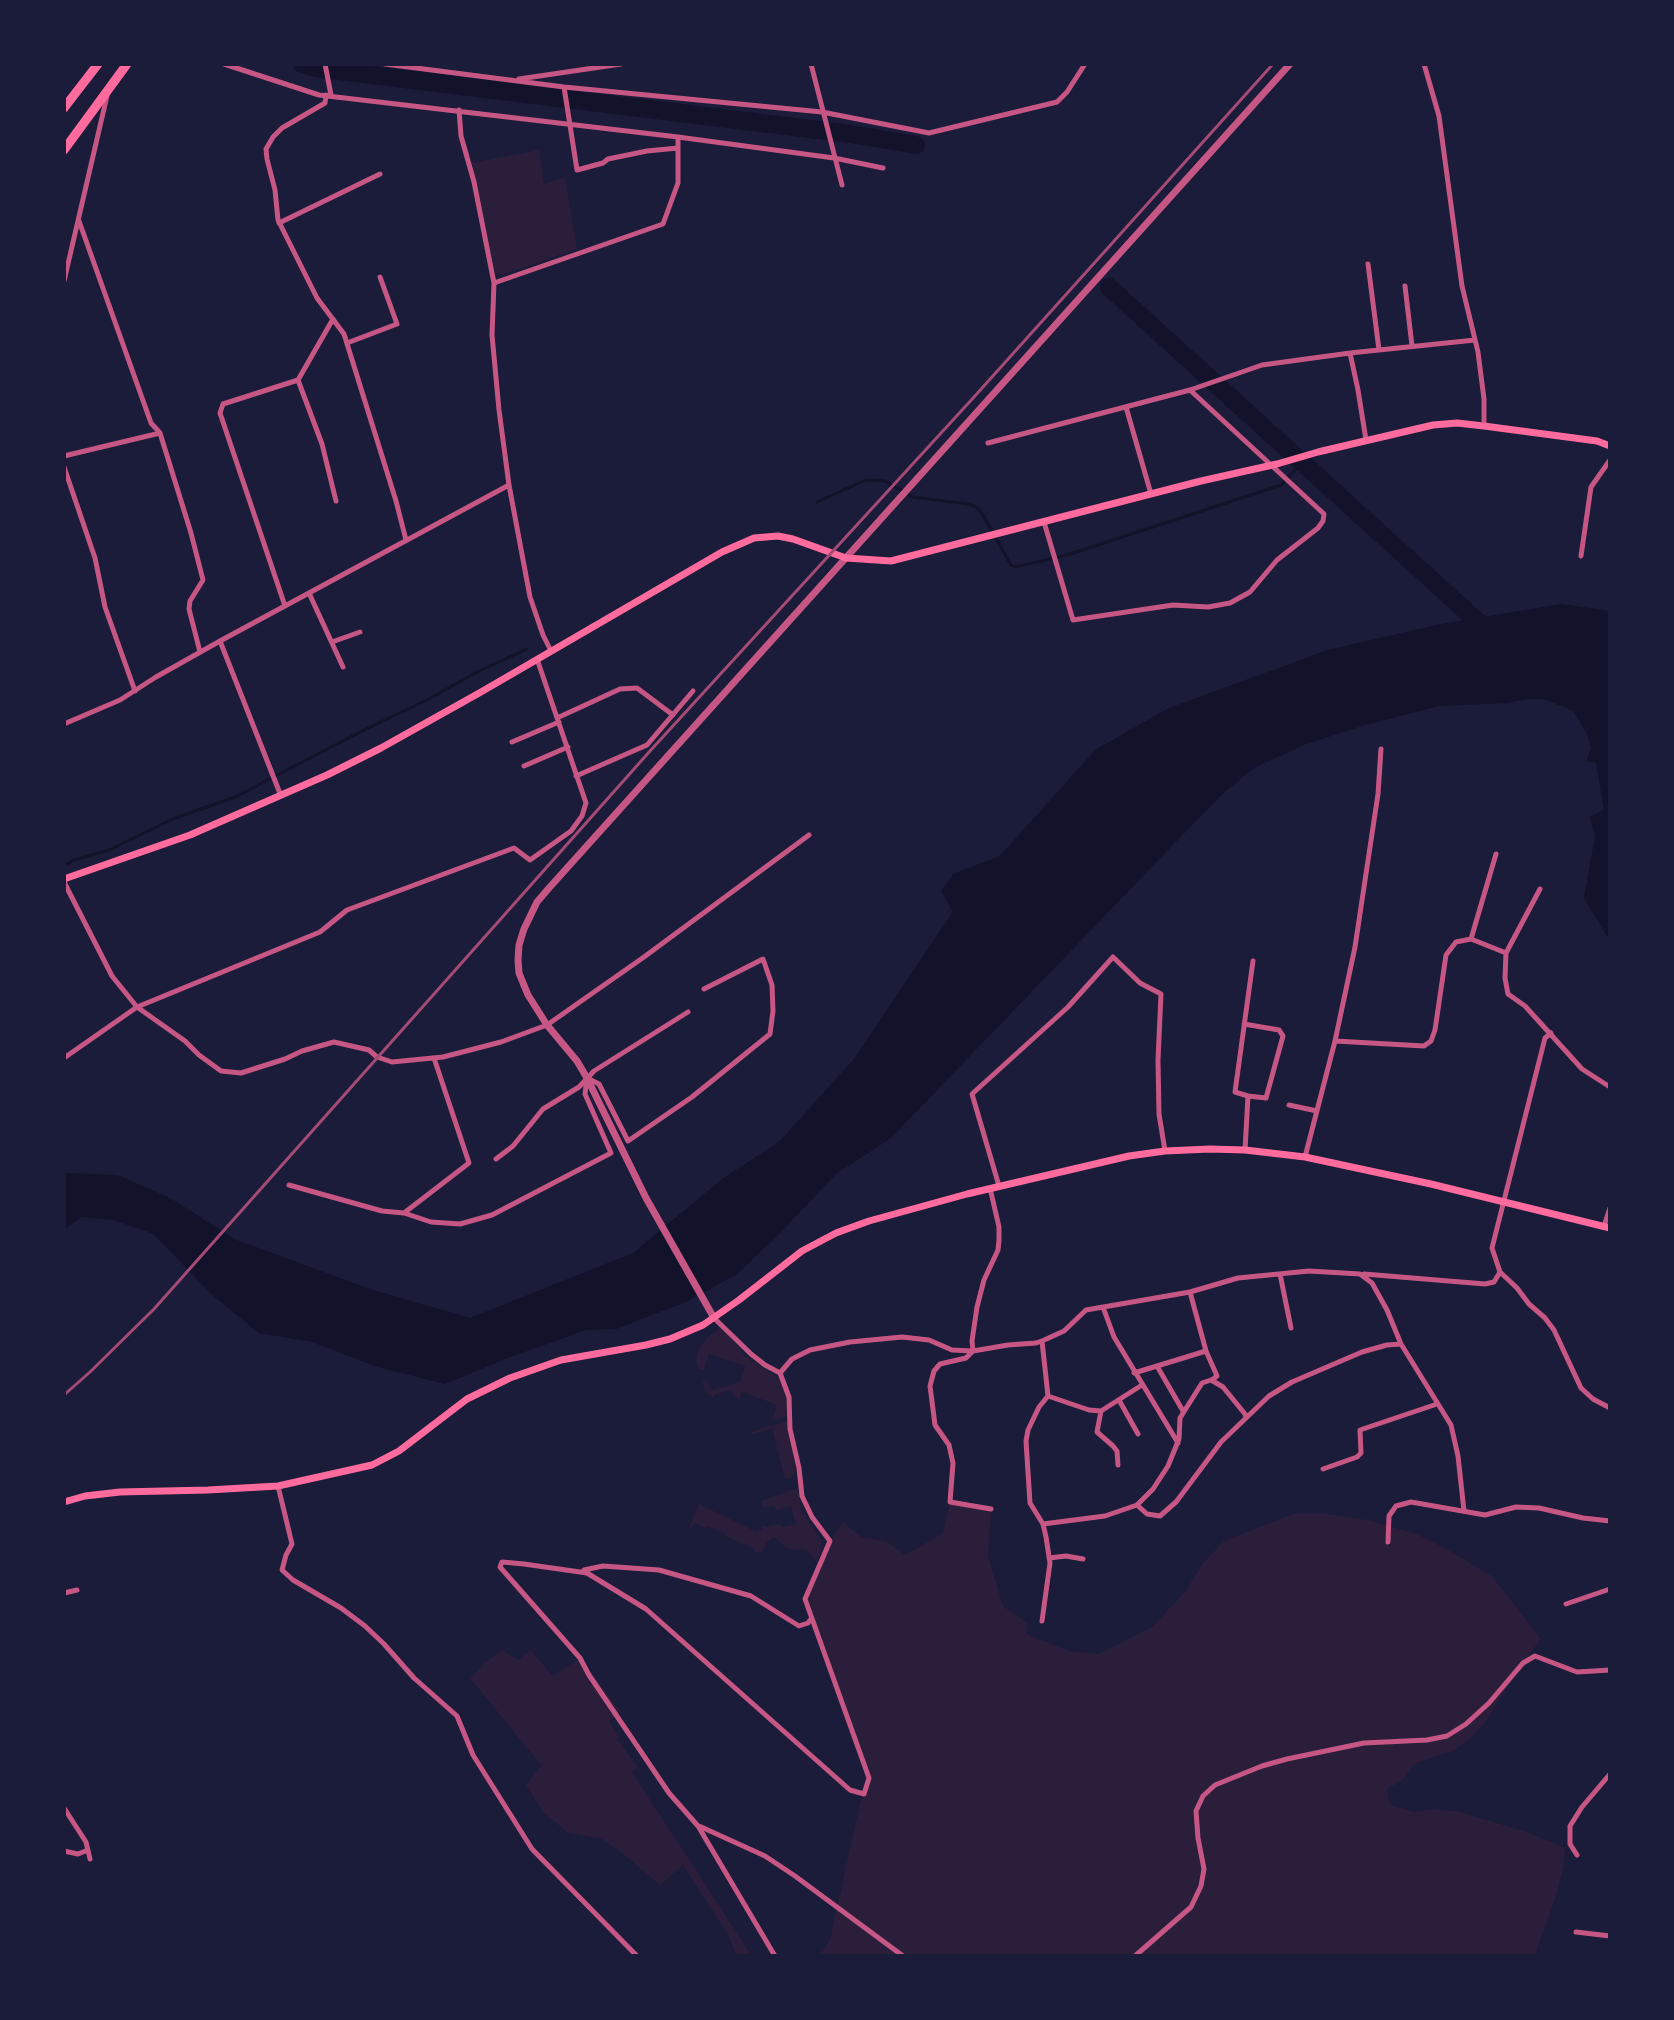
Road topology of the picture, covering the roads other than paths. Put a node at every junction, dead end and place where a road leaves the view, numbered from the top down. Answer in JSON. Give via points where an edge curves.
{"nodes":[{"id":1,"x":98,"y":64,"type":"edge"},
{"id":2,"x":127,"y":64,"type":"edge"},
{"id":3,"x":224,"y":64,"type":"edge"},
{"id":4,"x":325,"y":64,"type":"edge"},
{"id":5,"x":385,"y":64,"type":"edge"},
{"id":6,"x":455,"y":64,"type":"edge"},
{"id":7,"x":621,"y":64,"type":"edge"},
{"id":8,"x":811,"y":64,"type":"edge"},
{"id":9,"x":1085,"y":64,"type":"edge"},
{"id":10,"x":1290,"y":64,"type":"edge"},
{"id":11,"x":1424,"y":64,"type":"edge"},
{"id":12,"x":456,"y":74,"type":"junction"},
{"id":13,"x":512,"y":80,"type":"junction"},
{"id":14,"x":564,"y":90,"type":"junction"},
{"id":15,"x":108,"y":91,"type":"junction"},
{"id":16,"x":329,"y":95,"type":"junction"},
{"id":17,"x":64,"y":108,"type":"edge"},
{"id":18,"x":459,"y":110,"type":"junction"},
{"id":19,"x":823,"y":115,"type":"junction"},
{"id":20,"x":568,"y":125,"type":"junction"},
{"id":21,"x":678,"y":137,"type":"junction"},
{"id":22,"x":678,"y":148,"type":"junction"},
{"id":23,"x":64,"y":150,"type":"edge"},
{"id":24,"x":834,"y":158,"type":"junction"},
{"id":25,"x":883,"y":168,"type":"dead end"},
{"id":26,"x":380,"y":174,"type":"dead end"},
{"id":27,"x":842,"y":185,"type":"dead end"},
{"id":28,"x":79,"y":221,"type":"junction"},
{"id":29,"x":279,"y":223,"type":"junction"},
{"id":30,"x":1368,"y":264,"type":"dead end"},
{"id":31,"x":380,"y":277,"type":"dead end"},
{"id":32,"x":64,"y":281,"type":"edge"},
{"id":33,"x":494,"y":283,"type":"junction"},
{"id":34,"x":1405,"y":286,"type":"dead end"},
{"id":35,"x":333,"y":319,"type":"junction"},
{"id":36,"x":1475,"y":340,"type":"junction"},
{"id":37,"x":347,"y":343,"type":"junction"},
{"id":38,"x":1412,"y":346,"type":"junction"},
{"id":39,"x":1379,"y":350,"type":"junction"},
{"id":40,"x":1350,"y":353,"type":"junction"},
{"id":41,"x":298,"y":380,"type":"junction"},
{"id":42,"x":1190,"y":390,"type":"junction"},
{"id":43,"x":1126,"y":407,"type":"junction"},
{"id":44,"x":1484,"y":426,"type":"junction"},
{"id":45,"x":160,"y":433,"type":"junction"},
{"id":46,"x":1366,"y":440,"type":"junction"},
{"id":47,"x":988,"y":443,"type":"dead end"},
{"id":48,"x":1610,"y":446,"type":"edge"},
{"id":49,"x":64,"y":456,"type":"edge"},
{"id":50,"x":1610,"y":460,"type":"edge"},
{"id":51,"x":1274,"y":465,"type":"junction"},
{"id":52,"x":64,"y":467,"type":"edge"},
{"id":53,"x":509,"y":485,"type":"junction"},
{"id":54,"x":1151,"y":494,"type":"junction"},
{"id":55,"x":336,"y":501,"type":"dead end"},
{"id":56,"x":1043,"y":521,"type":"junction"},
{"id":57,"x":406,"y":540,"type":"junction"},
{"id":58,"x":1581,"y":556,"type":"dead end"},
{"id":59,"x":846,"y":558,"type":"junction"},
{"id":60,"x":309,"y":593,"type":"junction"},
{"id":61,"x":285,"y":606,"type":"junction"},
{"id":62,"x":360,"y":632,"type":"dead end"},
{"id":63,"x":220,"y":641,"type":"junction"},
{"id":64,"x":332,"y":642,"type":"junction"},
{"id":65,"x":551,"y":651,"type":"junction"},
{"id":66,"x":200,"y":652,"type":"junction"},
{"id":67,"x":537,"y":659,"type":"junction"},
{"id":68,"x":343,"y":667,"type":"dead end"},
{"id":69,"x":135,"y":691,"type":"junction"},
{"id":70,"x":693,"y":691,"type":"dead end"},
{"id":71,"x":673,"y":715,"type":"junction"},
{"id":72,"x":558,"y":720,"type":"junction"},
{"id":73,"x":64,"y":724,"type":"edge"},
{"id":74,"x":512,"y":742,"type":"dead end"},
{"id":75,"x":568,"y":747,"type":"junction"},
{"id":76,"x":1381,"y":749,"type":"dead end"},
{"id":77,"x":524,"y":766,"type":"dead end"},
{"id":78,"x":576,"y":776,"type":"junction"},
{"id":79,"x":281,"y":796,"type":"junction"},
{"id":80,"x":809,"y":835,"type":"dead end"},
{"id":81,"x":1496,"y":854,"type":"dead end"},
{"id":82,"x":64,"y":881,"type":"edge"},
{"id":83,"x":1540,"y":889,"type":"dead end"},
{"id":84,"x":1471,"y":939,"type":"junction"},
{"id":85,"x":1506,"y":953,"type":"junction"},
{"id":86,"x":1253,"y":961,"type":"dead end"},
{"id":87,"x":704,"y":989,"type":"dead end"},
{"id":88,"x":137,"y":1007,"type":"junction"},
{"id":89,"x":688,"y":1012,"type":"dead end"},
{"id":90,"x":1244,"y":1024,"type":"junction"},
{"id":91,"x":547,"y":1025,"type":"junction"},
{"id":92,"x":1551,"y":1033,"type":"junction"},
{"id":93,"x":1335,"y":1041,"type":"junction"},
{"id":94,"x":64,"y":1058,"type":"edge"},
{"id":95,"x":434,"y":1058,"type":"junction"},
{"id":96,"x":587,"y":1078,"type":"junction"},
{"id":97,"x":1610,"y":1087,"type":"edge"},
{"id":98,"x":1248,"y":1096,"type":"junction"},
{"id":99,"x":1289,"y":1105,"type":"dead end"},
{"id":100,"x":1317,"y":1111,"type":"junction"},
{"id":101,"x":1245,"y":1150,"type":"junction"},
{"id":102,"x":1165,"y":1151,"type":"junction"},
{"id":103,"x":1305,"y":1157,"type":"junction"},
{"id":104,"x":496,"y":1159,"type":"dead end"},
{"id":105,"x":289,"y":1185,"type":"dead end"},
{"id":106,"x":994,"y":1187,"type":"junction"},
{"id":107,"x":1503,"y":1201,"type":"junction"},
{"id":108,"x":1610,"y":1208,"type":"edge"},
{"id":109,"x":404,"y":1213,"type":"junction"},
{"id":110,"x":1607,"y":1227,"type":"edge"},
{"id":111,"x":1500,"y":1272,"type":"junction"},
{"id":112,"x":1280,"y":1274,"type":"junction"},
{"id":113,"x":1360,"y":1274,"type":"junction"},
{"id":114,"x":1190,"y":1292,"type":"junction"},
{"id":115,"x":1103,"y":1307,"type":"junction"},
{"id":116,"x":714,"y":1318,"type":"junction"},
{"id":117,"x":1291,"y":1328,"type":"dead end"},
{"id":118,"x":1042,"y":1341,"type":"junction"},
{"id":119,"x":1401,"y":1344,"type":"junction"},
{"id":120,"x":973,"y":1351,"type":"junction"},
{"id":121,"x":1206,"y":1351,"type":"junction"},
{"id":122,"x":1157,"y":1366,"type":"junction"},
{"id":123,"x":780,"y":1373,"type":"junction"},
{"id":124,"x":1134,"y":1373,"type":"junction"},
{"id":125,"x":1211,"y":1380,"type":"junction"},
{"id":126,"x":1142,"y":1385,"type":"junction"},
{"id":127,"x":1048,"y":1396,"type":"junction"},
{"id":128,"x":1119,"y":1400,"type":"junction"},
{"id":129,"x":1437,"y":1404,"type":"junction"},
{"id":130,"x":1610,"y":1408,"type":"edge"},
{"id":131,"x":1101,"y":1411,"type":"junction"},
{"id":132,"x":1183,"y":1411,"type":"junction"},
{"id":133,"x":1246,"y":1418,"type":"junction"},
{"id":134,"x":1138,"y":1434,"type":"dead end"},
{"id":135,"x":1178,"y":1444,"type":"junction"},
{"id":136,"x":1118,"y":1465,"type":"dead end"},
{"id":137,"x":1323,"y":1469,"type":"dead end"},
{"id":138,"x":278,"y":1486,"type":"junction"},
{"id":139,"x":64,"y":1502,"type":"edge"},
{"id":140,"x":1137,"y":1505,"type":"junction"},
{"id":141,"x":991,"y":1509,"type":"dead end"},
{"id":142,"x":1464,"y":1511,"type":"junction"},
{"id":143,"x":1043,"y":1524,"type":"junction"},
{"id":144,"x":1609,"y":1524,"type":"edge"},
{"id":145,"x":1388,"y":1542,"type":"dead end"},
{"id":146,"x":1049,"y":1558,"type":"junction"},
{"id":147,"x":1083,"y":1559,"type":"dead end"},
{"id":148,"x":579,"y":1571,"type":"junction"},
{"id":149,"x":1610,"y":1589,"type":"edge"},
{"id":150,"x":77,"y":1590,"type":"dead end"},
{"id":151,"x":64,"y":1593,"type":"edge"},
{"id":152,"x":1566,"y":1604,"type":"dead end"},
{"id":153,"x":812,"y":1618,"type":"junction"},
{"id":154,"x":1042,"y":1621,"type":"dead end"},
{"id":155,"x":1610,"y":1670,"type":"edge"},
{"id":156,"x":1610,"y":1774,"type":"edge"},
{"id":157,"x":64,"y":1808,"type":"edge"},
{"id":158,"x":698,"y":1826,"type":"junction"},
{"id":159,"x":88,"y":1850,"type":"junction"},
{"id":160,"x":64,"y":1851,"type":"edge"},
{"id":161,"x":1577,"y":1855,"type":"dead end"},
{"id":162,"x":90,"y":1859,"type":"dead end"},
{"id":163,"x":1576,"y":1932,"type":"dead end"},
{"id":164,"x":1610,"y":1936,"type":"edge"},
{"id":165,"x":637,"y":1956,"type":"edge"},
{"id":166,"x":775,"y":1956,"type":"edge"},
{"id":167,"x":903,"y":1956,"type":"edge"},
{"id":168,"x":1135,"y":1956,"type":"edge"}],
"edges":[{"from":1,"to":17,"type":"highway"},
{"from":2,"to":15,"type":"highway"},
{"from":3,"to":16,"type":"street"},
{"from":4,"to":16,"type":"street"},
{"from":5,"to":12,"type":"street"},
{"from":6,"to":12,"type":"street"},
{"from":7,"to":13,"type":"street"},
{"from":8,"to":19,"type":"street"},
{"from":9,"to":19,"type":"street","via":[[1057,102],[929,133]]},
{"from":10,"to":59,"type":"street"},
{"from":11,"to":36,"type":"street","via":[[1439,116],[1462,286]]},
{"from":12,"to":13,"type":"street"},
{"from":13,"to":14,"type":"street"},
{"from":14,"to":19,"type":"street"},
{"from":14,"to":20,"type":"street"},
{"from":15,"to":23,"type":"highway"},
{"from":15,"to":28,"type":"street"},
{"from":16,"to":18,"type":"street"},
{"from":16,"to":29,"type":"street","via":[[325,103],[282,128],[266,149]]},
{"from":18,"to":20,"type":"street"},
{"from":18,"to":33,"type":"street"},
{"from":19,"to":24,"type":"street"},
{"from":20,"to":21,"type":"street"},
{"from":20,"to":22,"type":"street","via":[[577,170],[608,159]]},
{"from":21,"to":22,"type":"street"},
{"from":21,"to":24,"type":"street"},
{"from":22,"to":33,"type":"street","via":[[678,183],[663,224]]},
{"from":24,"to":25,"type":"street"},
{"from":24,"to":27,"type":"street"},
{"from":26,"to":29,"type":"street"},
{"from":28,"to":32,"type":"street"},
{"from":28,"to":45,"type":"street","via":[[151,423]]},
{"from":29,"to":35,"type":"street"},
{"from":30,"to":39,"type":"street"},
{"from":31,"to":37,"type":"street","via":[[397,324]]},
{"from":33,"to":53,"type":"street","via":[[493,340]]},
{"from":34,"to":38,"type":"street"},
{"from":35,"to":37,"type":"street"},
{"from":35,"to":41,"type":"street"},
{"from":36,"to":38,"type":"street"},
{"from":36,"to":44,"type":"street"},
{"from":37,"to":57,"type":"street"},
{"from":38,"to":39,"type":"street"},
{"from":39,"to":40,"type":"street"},
{"from":40,"to":42,"type":"street","via":[[1262,365]]},
{"from":40,"to":46,"type":"street"},
{"from":41,"to":55,"type":"street"},
{"from":41,"to":61,"type":"street","via":[[223,404],[220,413]]},
{"from":42,"to":43,"type":"street"},
{"from":42,"to":51,"type":"street"},
{"from":43,"to":47,"type":"street"},
{"from":43,"to":54,"type":"street"},
{"from":44,"to":46,"type":"main road","via":[[1433,425]]},
{"from":44,"to":48,"type":"main road"},
{"from":45,"to":49,"type":"street"},
{"from":45,"to":66,"type":"street","via":[[203,580],[189,609]]},
{"from":46,"to":51,"type":"main road"},
{"from":50,"to":58,"type":"street","via":[[1591,487]]},
{"from":51,"to":54,"type":"main road"},
{"from":51,"to":56,"type":"street","via":[[1324,514],[1323,521],[1277,560],[1250,592],[1230,603],[1173,605],[1073,620]]},
{"from":52,"to":69,"type":"street"},
{"from":53,"to":57,"type":"street"},
{"from":53,"to":65,"type":"street","via":[[530,597]]},
{"from":54,"to":56,"type":"main road"},
{"from":56,"to":59,"type":"main road","via":[[891,561]]},
{"from":57,"to":60,"type":"street"},
{"from":59,"to":65,"type":"main road","via":[[793,539],[754,538]]},
{"from":59,"to":91,"type":"street","via":[[537,902],[519,945],[519,973]]},
{"from":60,"to":61,"type":"street"},
{"from":60,"to":64,"type":"street"},
{"from":61,"to":63,"type":"street"},
{"from":62,"to":64,"type":"street"},
{"from":63,"to":66,"type":"street"},
{"from":63,"to":79,"type":"street"},
{"from":64,"to":68,"type":"street"},
{"from":65,"to":67,"type":"main road"},
{"from":66,"to":69,"type":"street"},
{"from":67,"to":72,"type":"street"},
{"from":67,"to":79,"type":"main road","via":[[381,748]]},
{"from":69,"to":73,"type":"street"},
{"from":70,"to":71,"type":"street"},
{"from":71,"to":72,"type":"street","via":[[637,688],[620,689]]},
{"from":71,"to":78,"type":"street","via":[[647,745]]},
{"from":72,"to":74,"type":"street"},
{"from":72,"to":75,"type":"street"},
{"from":75,"to":77,"type":"street"},
{"from":75,"to":78,"type":"street"},
{"from":76,"to":93,"type":"street","via":[[1355,947]]},
{"from":78,"to":88,"type":"street","via":[[586,803],[582,816],[571,831],[530,860],[514,848],[347,910],[320,932]]},
{"from":79,"to":82,"type":"main road"},
{"from":80,"to":91,"type":"street"},
{"from":81,"to":84,"type":"street"},
{"from":82,"to":88,"type":"street","via":[[112,976]]},
{"from":83,"to":85,"type":"street"},
{"from":84,"to":85,"type":"street"},
{"from":84,"to":93,"type":"street","via":[[1456,942],[1446,955],[1431,1041],[1424,1046]]},
{"from":85,"to":92,"type":"street","via":[[1508,994]]},
{"from":86,"to":90,"type":"street"},
{"from":87,"to":96,"type":"street","via":[[763,959],[772,985],[770,1034],[628,1141],[599,1084]]},
{"from":88,"to":94,"type":"street"},
{"from":88,"to":95,"type":"street","via":[[221,1071],[241,1073],[334,1042],[392,1062]]},
{"from":89,"to":96,"type":"street"},
{"from":90,"to":98,"type":"street","via":[[1235,1092]]},
{"from":90,"to":98,"type":"street","via":[[1279,1030],[1283,1036],[1266,1098]]},
{"from":91,"to":95,"type":"street"},
{"from":91,"to":96,"type":"street"},
{"from":92,"to":97,"type":"street","via":[[1582,1069]]},
{"from":92,"to":107,"type":"street","via":[[1545,1038]]},
{"from":93,"to":100,"type":"street"},
{"from":95,"to":109,"type":"street","via":[[469,1163]]},
{"from":96,"to":104,"type":"street","via":[[543,1109]]},
{"from":96,"to":109,"type":"street","via":[[585,1094],[611,1153],[482,1218],[460,1224]]},
{"from":96,"to":116,"type":"street"},
{"from":98,"to":101,"type":"street"},
{"from":99,"to":100,"type":"street"},
{"from":100,"to":103,"type":"street"},
{"from":101,"to":102,"type":"main road"},
{"from":101,"to":103,"type":"main road"},
{"from":102,"to":106,"type":"main road"},
{"from":102,"to":106,"type":"street","via":[[1159,1100],[1161,994],[1140,983],[1113,957],[1068,1007],[972,1094]]},
{"from":103,"to":107,"type":"main road"},
{"from":105,"to":109,"type":"street"},
{"from":106,"to":116,"type":"main road","via":[[836,1233],[802,1251]]},
{"from":106,"to":120,"type":"street","via":[[998,1250],[977,1307]]},
{"from":107,"to":110,"type":"main road"},
{"from":107,"to":111,"type":"street","via":[[1492,1248]]},
{"from":108,"to":110,"type":"street"},
{"from":111,"to":113,"type":"street","via":[[1494,1282],[1485,1284]]},
{"from":111,"to":130,"type":"street","via":[[1554,1330],[1581,1388]]},
{"from":112,"to":113,"type":"street"},
{"from":112,"to":114,"type":"street","via":[[1238,1278]]},
{"from":112,"to":117,"type":"street"},
{"from":113,"to":119,"type":"street","via":[[1387,1310]]},
{"from":114,"to":115,"type":"street"},
{"from":114,"to":121,"type":"street"},
{"from":115,"to":118,"type":"street","via":[[1086,1310],[1064,1331]]},
{"from":115,"to":124,"type":"street"},
{"from":116,"to":123,"type":"street"},
{"from":116,"to":138,"type":"main road","via":[[670,1339],[561,1360],[510,1378],[467,1399],[372,1465]]},
{"from":118,"to":120,"type":"street"},
{"from":118,"to":127,"type":"street"},
{"from":119,"to":129,"type":"street"},
{"from":119,"to":133,"type":"street","via":[[1362,1352],[1292,1382]]},
{"from":120,"to":123,"type":"street","via":[[891,1337],[810,1350]]},
{"from":120,"to":141,"type":"street","via":[[934,1371],[931,1403],[953,1463],[950,1502]]},
{"from":121,"to":122,"type":"street"},
{"from":121,"to":125,"type":"street","via":[[1217,1376]]},
{"from":122,"to":124,"type":"street"},
{"from":122,"to":132,"type":"street"},
{"from":123,"to":153,"type":"street","via":[[789,1397],[802,1496],[830,1541],[805,1599]]},
{"from":124,"to":126,"type":"street"},
{"from":125,"to":132,"type":"street","via":[[1202,1383]]},
{"from":125,"to":133,"type":"street"},
{"from":126,"to":128,"type":"street"},
{"from":126,"to":135,"type":"street"},
{"from":127,"to":131,"type":"street"},
{"from":127,"to":143,"type":"street","via":[[1026,1441],[1030,1503]]},
{"from":128,"to":131,"type":"street"},
{"from":128,"to":134,"type":"street"},
{"from":129,"to":137,"type":"street","via":[[1360,1430],[1361,1453]]},
{"from":129,"to":142,"type":"street","via":[[1451,1425]]},
{"from":131,"to":136,"type":"street","via":[[1097,1432],[1117,1451]]},
{"from":132,"to":135,"type":"street"},
{"from":133,"to":140,"type":"street","via":[[1160,1516]]},
{"from":135,"to":140,"type":"street","via":[[1153,1489]]},
{"from":138,"to":139,"type":"main road","via":[[120,1492]]},
{"from":138,"to":165,"type":"street","via":[[292,1544],[282,1570],[365,1626],[457,1716],[473,1755],[532,1849]]},
{"from":140,"to":143,"type":"street","via":[[1105,1516]]},
{"from":142,"to":144,"type":"street","via":[[1485,1515],[1539,1508]]},
{"from":142,"to":145,"type":"street","via":[[1411,1502],[1396,1506],[1389,1516]]},
{"from":143,"to":146,"type":"street"},
{"from":146,"to":147,"type":"street"},
{"from":146,"to":154,"type":"street"},
{"from":148,"to":153,"type":"street","via":[[603,1566],[659,1570],[751,1596],[799,1626]]},
{"from":148,"to":153,"type":"street","via":[[646,1609],[850,1790],[864,1794],[869,1778]]},
{"from":148,"to":158,"type":"street","via":[[502,1562],[500,1567],[580,1658],[669,1793]]},
{"from":149,"to":152,"type":"street"},
{"from":150,"to":151,"type":"street"},
{"from":155,"to":168,"type":"street","via":[[1577,1672],[1535,1656],[1447,1736],[1364,1743],[1287,1759],[1215,1785],[1196,1811],[1204,1869],[1201,1886],[1191,1907]]},
{"from":156,"to":161,"type":"street","via":[[1570,1826],[1570,1844]]},
{"from":157,"to":159,"type":"street"},
{"from":158,"to":166,"type":"street"},
{"from":158,"to":167,"type":"street","via":[[765,1856]]},
{"from":159,"to":160,"type":"street"},
{"from":159,"to":162,"type":"street"},
{"from":163,"to":164,"type":"street"}]}
